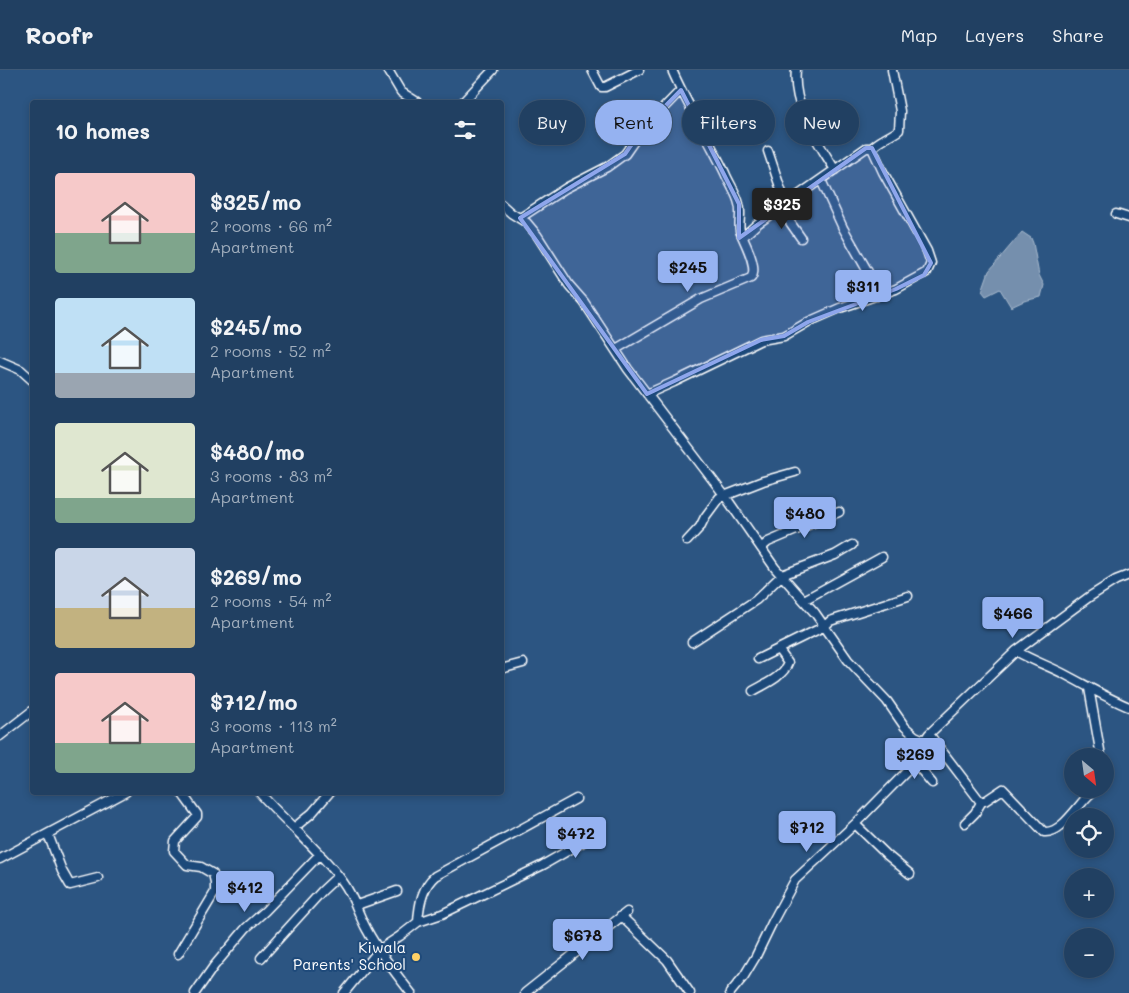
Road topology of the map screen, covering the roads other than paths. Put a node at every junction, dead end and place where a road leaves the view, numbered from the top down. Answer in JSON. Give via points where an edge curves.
{"nodes":[{"id":1,"x":388,"y":70,"type":"edge"},
{"id":2,"x":493,"y":70,"type":"edge"},
{"id":3,"x":592,"y":70,"type":"edge"},
{"id":4,"x":639,"y":70,"type":"edge"},
{"id":5,"x":672,"y":70,"type":"edge"},
{"id":6,"x":796,"y":70,"type":"edge"},
{"id":7,"x":892,"y":70,"type":"edge"},
{"id":8,"x":681,"y":90,"type":"junction"},
{"id":9,"x":414,"y":100,"type":"edge"},
{"id":10,"x":465,"y":100,"type":"edge"},
{"id":11,"x":872,"y":148,"type":"junction"},
{"id":12,"x":768,"y":151,"type":"dead end"},
{"id":13,"x":836,"y":170,"type":"junction"},
{"id":14,"x":821,"y":180,"type":"junction"},
{"id":15,"x":504,"y":207,"type":"edge"},
{"id":16,"x":783,"y":207,"type":"junction"},
{"id":17,"x":1116,"y":214,"type":"dead end"},
{"id":18,"x":520,"y":218,"type":"junction"},
{"id":19,"x":1129,"y":218,"type":"edge"},
{"id":20,"x":744,"y":236,"type":"junction"},
{"id":21,"x":801,"y":238,"type":"dead end"},
{"id":22,"x":877,"y":296,"type":"junction"},
{"id":23,"x":616,"y":349,"type":"junction"},
{"id":24,"x":0,"y":361,"type":"edge"},
{"id":25,"x":30,"y":378,"type":"edge"},
{"id":26,"x":647,"y":394,"type":"junction"},
{"id":27,"x":795,"y":472,"type":"dead end"},
{"id":28,"x":725,"y":496,"type":"junction"},
{"id":29,"x":839,"y":512,"type":"dead end"},
{"id":30,"x":687,"y":542,"type":"dead end"},
{"id":31,"x":852,"y":545,"type":"dead end"},
{"id":32,"x":761,"y":548,"type":"junction"},
{"id":33,"x":882,"y":557,"type":"dead end"},
{"id":34,"x":782,"y":575,"type":"junction"},
{"id":35,"x":1129,"y":575,"type":"edge"},
{"id":36,"x":908,"y":596,"type":"dead end"},
{"id":37,"x":804,"y":600,"type":"junction"},
{"id":38,"x":825,"y":626,"type":"junction"},
{"id":39,"x":692,"y":642,"type":"dead end"},
{"id":40,"x":778,"y":649,"type":"junction"},
{"id":41,"x":1016,"y":651,"type":"junction"},
{"id":42,"x":758,"y":659,"type":"dead end"},
{"id":43,"x":522,"y":663,"type":"dead end"},
{"id":44,"x":504,"y":668,"type":"edge"},
{"id":45,"x":1088,"y":688,"type":"junction"},
{"id":46,"x":753,"y":691,"type":"dead end"},
{"id":47,"x":1129,"y":707,"type":"edge"},
{"id":48,"x":30,"y":712,"type":"edge"},
{"id":49,"x":0,"y":736,"type":"edge"},
{"id":50,"x":927,"y":737,"type":"junction"},
{"id":51,"x":1099,"y":748,"type":"edge"},
{"id":52,"x":915,"y":763,"type":"junction"},
{"id":53,"x":932,"y":783,"type":"dead end"},
{"id":54,"x":120,"y":795,"type":"edge"},
{"id":55,"x":183,"y":795,"type":"edge"},
{"id":56,"x":262,"y":795,"type":"edge"},
{"id":57,"x":327,"y":795,"type":"edge"},
{"id":58,"x":1086,"y":798,"type":"edge"},
{"id":59,"x":576,"y":799,"type":"dead end"},
{"id":60,"x":982,"y":801,"type":"junction"},
{"id":61,"x":965,"y":823,"type":"dead end"},
{"id":62,"x":855,"y":824,"type":"junction"},
{"id":63,"x":294,"y":828,"type":"junction"},
{"id":64,"x":48,"y":834,"type":"junction"},
{"id":65,"x":596,"y":834,"type":"dead end"},
{"id":66,"x":320,"y":854,"type":"junction"},
{"id":67,"x":0,"y":859,"type":"edge"},
{"id":68,"x":910,"y":874,"type":"dead end"},
{"id":69,"x":338,"y":876,"type":"junction"},
{"id":70,"x":98,"y":878,"type":"dead end"},
{"id":71,"x":397,"y":891,"type":"dead end"},
{"id":72,"x":357,"y":905,"type":"junction"},
{"id":73,"x":418,"y":922,"type":"junction"},
{"id":74,"x":380,"y":949,"type":"junction"},
{"id":75,"x":178,"y":954,"type":"dead end"},
{"id":76,"x":261,"y":958,"type":"dead end"},
{"id":77,"x":195,"y":993,"type":"edge"},
{"id":78,"x":344,"y":993,"type":"edge"},
{"id":79,"x":411,"y":993,"type":"edge"},
{"id":80,"x":525,"y":993,"type":"edge"},
{"id":81,"x":690,"y":993,"type":"edge"},
{"id":82,"x":730,"y":993,"type":"edge"}],
"edges":[{"from":1,"to":9,"type":"street","via":[[401,92]]},
{"from":2,"to":10,"type":"street"},
{"from":3,"to":4,"type":"street","via":[[601,87],[605,87]]},
{"from":5,"to":8,"type":"street"},
{"from":6,"to":13,"type":"street","via":[[801,108],[810,130]]},
{"from":7,"to":11,"type":"street","via":[[900,127]]},
{"from":8,"to":18,"type":"street","via":[[641,131],[625,154]]},
{"from":8,"to":20,"type":"street","via":[[740,204],[740,231]]},
{"from":11,"to":13,"type":"street","via":[[866,148]]},
{"from":11,"to":22,"type":"street","via":[[931,263],[924,275]]},
{"from":12,"to":16,"type":"street"},
{"from":13,"to":14,"type":"street"},
{"from":14,"to":16,"type":"street"},
{"from":14,"to":22,"type":"street"},
{"from":15,"to":18,"type":"street"},
{"from":16,"to":20,"type":"street"},
{"from":16,"to":21,"type":"street"},
{"from":17,"to":19,"type":"street"},
{"from":18,"to":23,"type":"street","via":[[527,222]]},
{"from":20,"to":23,"type":"street","via":[[753,266],[751,278],[701,299]]},
{"from":22,"to":26,"type":"street","via":[[840,308],[784,336],[761,340]]},
{"from":23,"to":26,"type":"street"},
{"from":24,"to":25,"type":"street","via":[[21,370]]},
{"from":26,"to":28,"type":"street"},
{"from":27,"to":28,"type":"street"},
{"from":28,"to":30,"type":"street","via":[[719,498]]},
{"from":28,"to":32,"type":"street"},
{"from":29,"to":32,"type":"street","via":[[768,542]]},
{"from":31,"to":34,"type":"street"},
{"from":32,"to":34,"type":"street"},
{"from":33,"to":37,"type":"street"},
{"from":34,"to":37,"type":"street"},
{"from":34,"to":39,"type":"street","via":[[756,600]]},
{"from":35,"to":41,"type":"street","via":[[1089,597]]},
{"from":36,"to":38,"type":"street","via":[[830,621]]},
{"from":37,"to":38,"type":"street"},
{"from":38,"to":40,"type":"street"},
{"from":38,"to":50,"type":"street","via":[[848,660],[887,701],[905,727],[915,736]]},
{"from":40,"to":42,"type":"street"},
{"from":40,"to":46,"type":"street","via":[[788,663],[786,669]]},
{"from":41,"to":45,"type":"street"},
{"from":41,"to":50,"type":"street"},
{"from":43,"to":44,"type":"street"},
{"from":45,"to":47,"type":"street"},
{"from":45,"to":51,"type":"street"},
{"from":48,"to":49,"type":"street"},
{"from":50,"to":52,"type":"street"},
{"from":50,"to":60,"type":"street"},
{"from":52,"to":53,"type":"street"},
{"from":52,"to":62,"type":"street"},
{"from":54,"to":64,"type":"street"},
{"from":55,"to":75,"type":"street","via":[[197,817],[175,841],[174,850],[187,865],[207,869],[213,874],[215,892]]},
{"from":56,"to":63,"type":"street"},
{"from":57,"to":63,"type":"street"},
{"from":58,"to":60,"type":"street","via":[[1063,824],[1050,833],[1044,832],[1003,789]]},
{"from":59,"to":73,"type":"street","via":[[436,876],[424,892]]},
{"from":60,"to":61,"type":"street"},
{"from":62,"to":68,"type":"street"},
{"from":62,"to":82,"type":"street","via":[[795,880],[756,956]]},
{"from":63,"to":66,"type":"street"},
{"from":64,"to":67,"type":"street"},
{"from":64,"to":70,"type":"street","via":[[70,884]]},
{"from":65,"to":73,"type":"street","via":[[535,869],[442,914]]},
{"from":66,"to":69,"type":"street"},
{"from":66,"to":77,"type":"street","via":[[246,928]]},
{"from":69,"to":72,"type":"street"},
{"from":69,"to":76,"type":"street"},
{"from":71,"to":72,"type":"street"},
{"from":72,"to":74,"type":"street","via":[[365,928]]},
{"from":73,"to":74,"type":"street"},
{"from":74,"to":78,"type":"street"},
{"from":74,"to":79,"type":"street"},
{"from":80,"to":81,"type":"street","via":[[624,914],[667,960]]}]}
